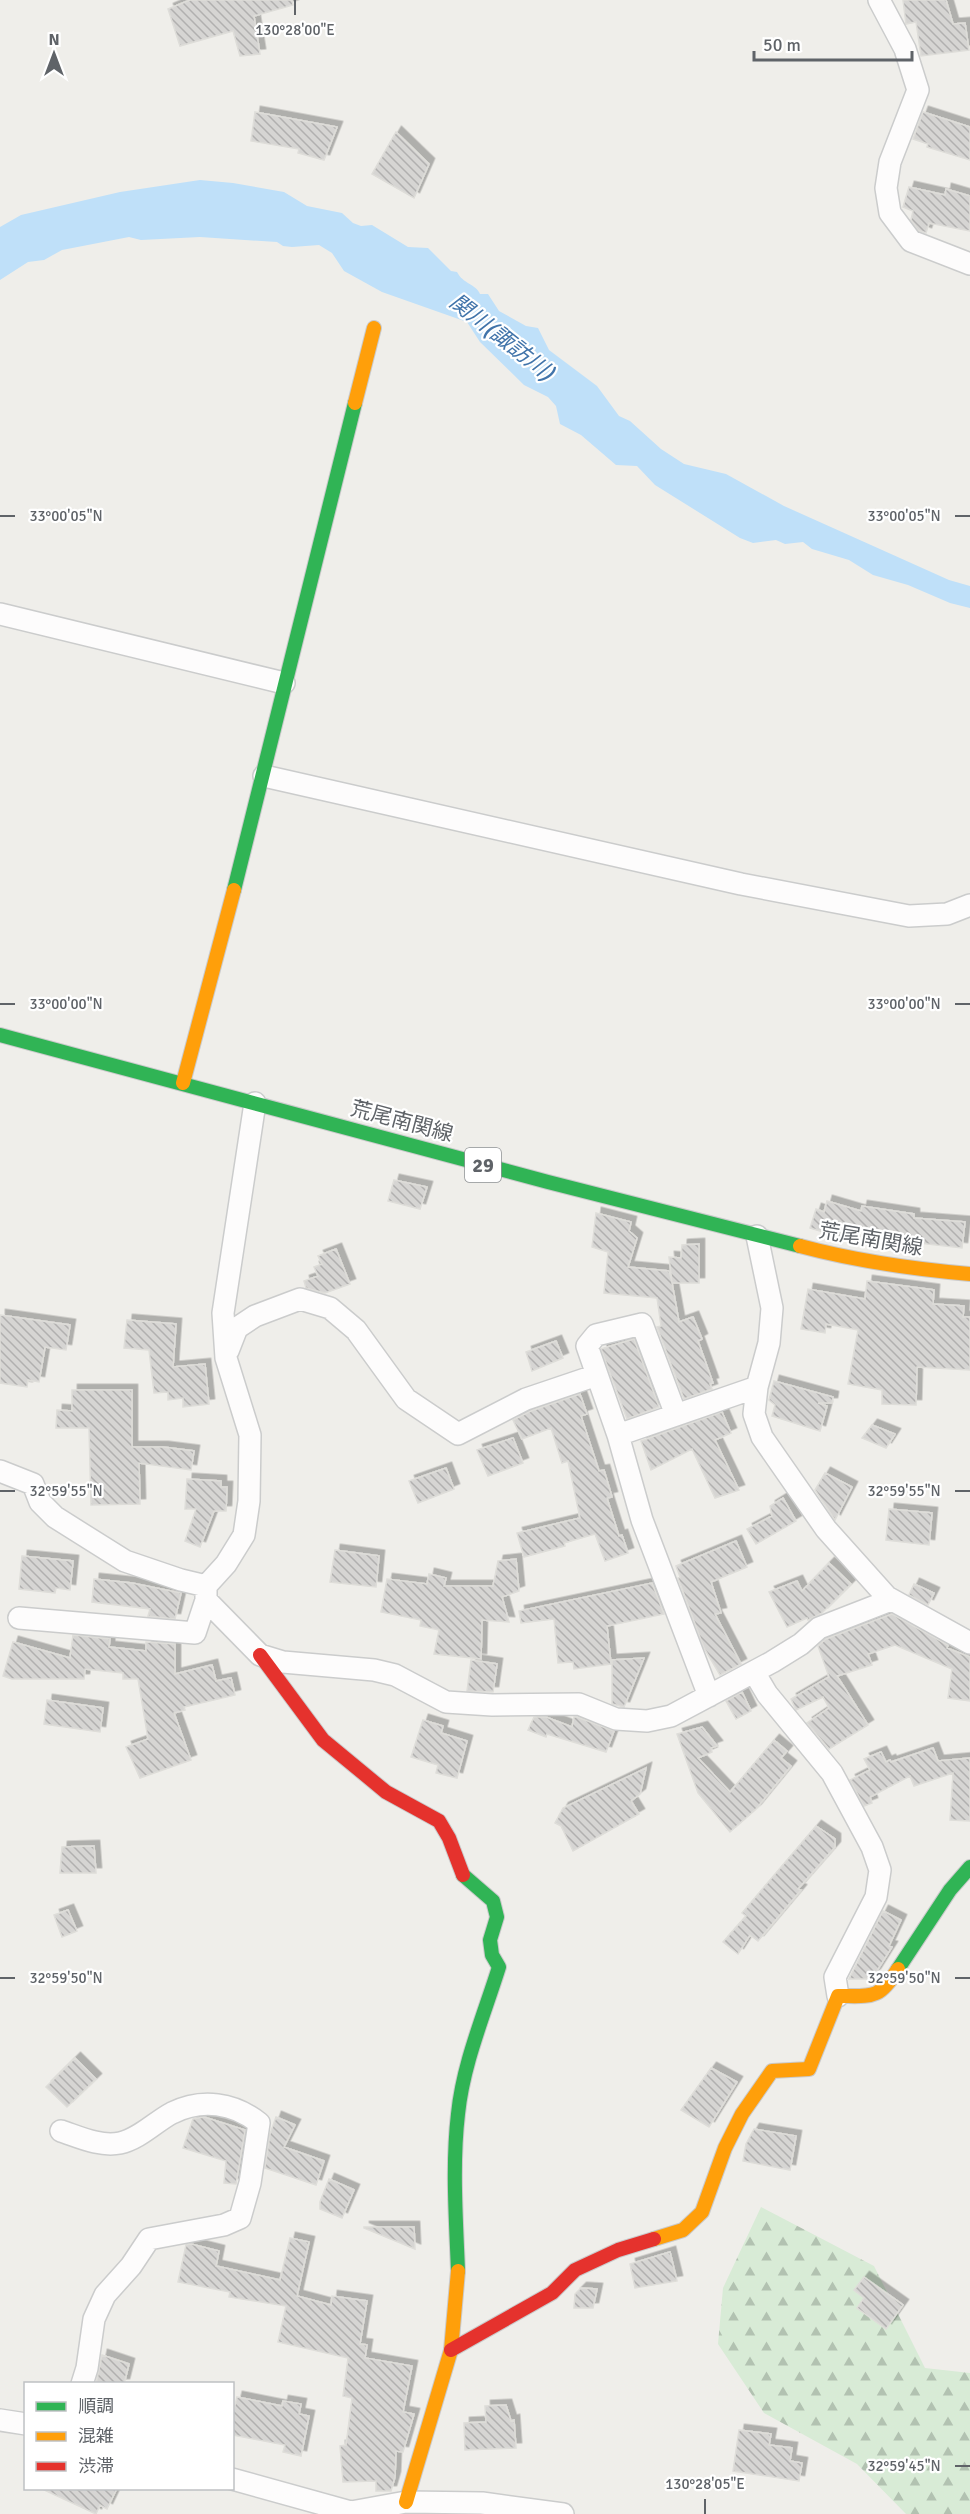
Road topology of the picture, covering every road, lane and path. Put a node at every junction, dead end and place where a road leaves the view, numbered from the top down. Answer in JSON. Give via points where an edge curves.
{"nodes":[{"id":1,"x":879,"y":0,"type":"edge"},
{"id":2,"x":970,"y":264,"type":"edge"},
{"id":3,"x":374,"y":328,"type":"dead end"},
{"id":4,"x":0,"y":614,"type":"edge"},
{"id":5,"x":284,"y":684,"type":"junction"},
{"id":6,"x":264,"y":776,"type":"junction"},
{"id":7,"x":970,"y":905,"type":"edge"},
{"id":8,"x":0,"y":1035,"type":"edge"},
{"id":9,"x":183,"y":1083,"type":"junction"},
{"id":10,"x":255,"y":1103,"type":"junction"},
{"id":11,"x":757,"y":1236,"type":"junction"},
{"id":12,"x":970,"y":1274,"type":"edge"},
{"id":13,"x":226,"y":1358,"type":"junction"},
{"id":14,"x":597,"y":1375,"type":"junction"},
{"id":15,"x":756,"y":1387,"type":"junction"},
{"id":16,"x":676,"y":1415,"type":"junction"},
{"id":17,"x":618,"y":1435,"type":"junction"},
{"id":18,"x":0,"y":1471,"type":"edge"},
{"id":19,"x":206,"y":1593,"type":"junction"},
{"id":20,"x":891,"y":1600,"type":"junction"},
{"id":21,"x":19,"y":1618,"type":"dead end"},
{"id":22,"x":970,"y":1643,"type":"edge"},
{"id":23,"x":260,"y":1655,"type":"junction"},
{"id":24,"x":754,"y":1672,"type":"junction"},
{"id":25,"x":709,"y":1696,"type":"junction"},
{"id":26,"x":970,"y":1867,"type":"edge"},
{"id":27,"x":838,"y":1996,"type":"junction"},
{"id":28,"x":61,"y":2131,"type":"dead end"},
{"id":29,"x":451,"y":2350,"type":"junction"},
{"id":30,"x":83,"y":2382,"type":"edge"},
{"id":31,"x":0,"y":2420,"type":"edge"},
{"id":32,"x":24,"y":2424,"type":"edge"},
{"id":33,"x":234,"y":2480,"type":"edge"},
{"id":34,"x":406,"y":2502,"type":"junction"},
{"id":35,"x":362,"y":2512,"type":"edge"},
{"id":36,"x":563,"y":2514,"type":"edge"}],
"edges":[{"from":1,"to":2,"type":"street","via":[[905,49],[918,90],[890,162],[886,188],[890,213],[911,241]]},
{"from":3,"to":5,"type":"street"},
{"from":4,"to":5,"type":"street"},
{"from":5,"to":6,"type":"street"},
{"from":6,"to":7,"type":"street","via":[[741,884],[909,916],[947,914]]},
{"from":6,"to":9,"type":"street"},
{"from":8,"to":9,"type":"street","name":"荒尾南関線","number":"29"},
{"from":9,"to":10,"type":"street","name":"荒尾南関線","number":"29"},
{"from":10,"to":11,"type":"street","name":"荒尾南関線","number":"29"},
{"from":10,"to":13,"type":"street","via":[[223,1313]]},
{"from":11,"to":12,"type":"street","name":"荒尾南関線","number":"29","via":[[857,1260]]},
{"from":11,"to":15,"type":"street","via":[[772,1308],[769,1343]]},
{"from":13,"to":14,"type":"street","via":[[237,1328],[255,1316],[300,1299],[330,1308],[356,1330],[406,1399],[458,1434],[526,1399]]},
{"from":13,"to":19,"type":"street","via":[[250,1435],[249,1501],[243,1535]]},
{"from":14,"to":16,"type":"street","via":[[587,1346],[596,1335],[642,1324]]},
{"from":14,"to":17,"type":"street"},
{"from":15,"to":16,"type":"street"},
{"from":15,"to":20,"type":"street","via":[[754,1414],[762,1437],[826,1530]]},
{"from":16,"to":17,"type":"street"},
{"from":17,"to":25,"type":"street","via":[[642,1520]]},
{"from":18,"to":19,"type":"street","via":[[33,1484],[40,1502],[55,1517],[125,1561]]},
{"from":19,"to":21,"type":"street","via":[[195,1633]]},
{"from":19,"to":23,"type":"street"},
{"from":20,"to":22,"type":"street"},
{"from":20,"to":24,"type":"street","via":[[819,1628],[801,1644]]},
{"from":23,"to":25,"type":"street","via":[[283,1662],[395,1675],[446,1702],[579,1704],[616,1719],[647,1721],[671,1716]]},
{"from":23,"to":29,"type":"street","via":[[323,1740],[386,1792],[439,1821],[462,1875],[493,1901],[497,1917],[490,1940],[499,1967],[468,2064],[458,2113],[455,2199],[459,2283]]},
{"from":24,"to":25,"type":"street"},
{"from":24,"to":27,"type":"street","via":[[767,1694],[832,1773],[872,1847],[879,1869],[876,1897],[835,1977]]},
{"from":26,"to":27,"type":"street","via":[[887,1987],[872,1996]]},
{"from":27,"to":29,"type":"street","via":[[808,2069],[772,2071],[742,2114],[725,2148],[702,2212],[683,2230],[618,2250],[575,2270],[552,2293]]},
{"from":28,"to":30,"type":"street","via":[[92,2141],[120,2143],[173,2113],[199,2104],[245,2112],[259,2123],[240,2218],[224,2225],[149,2239],[105,2295],[94,2319]]},
{"from":29,"to":34,"type":"street"},
{"from":31,"to":32,"type":"street"},
{"from":33,"to":35,"type":"street"},
{"from":34,"to":35,"type":"street"},
{"from":34,"to":36,"type":"street","via":[[482,2503]]}]}
